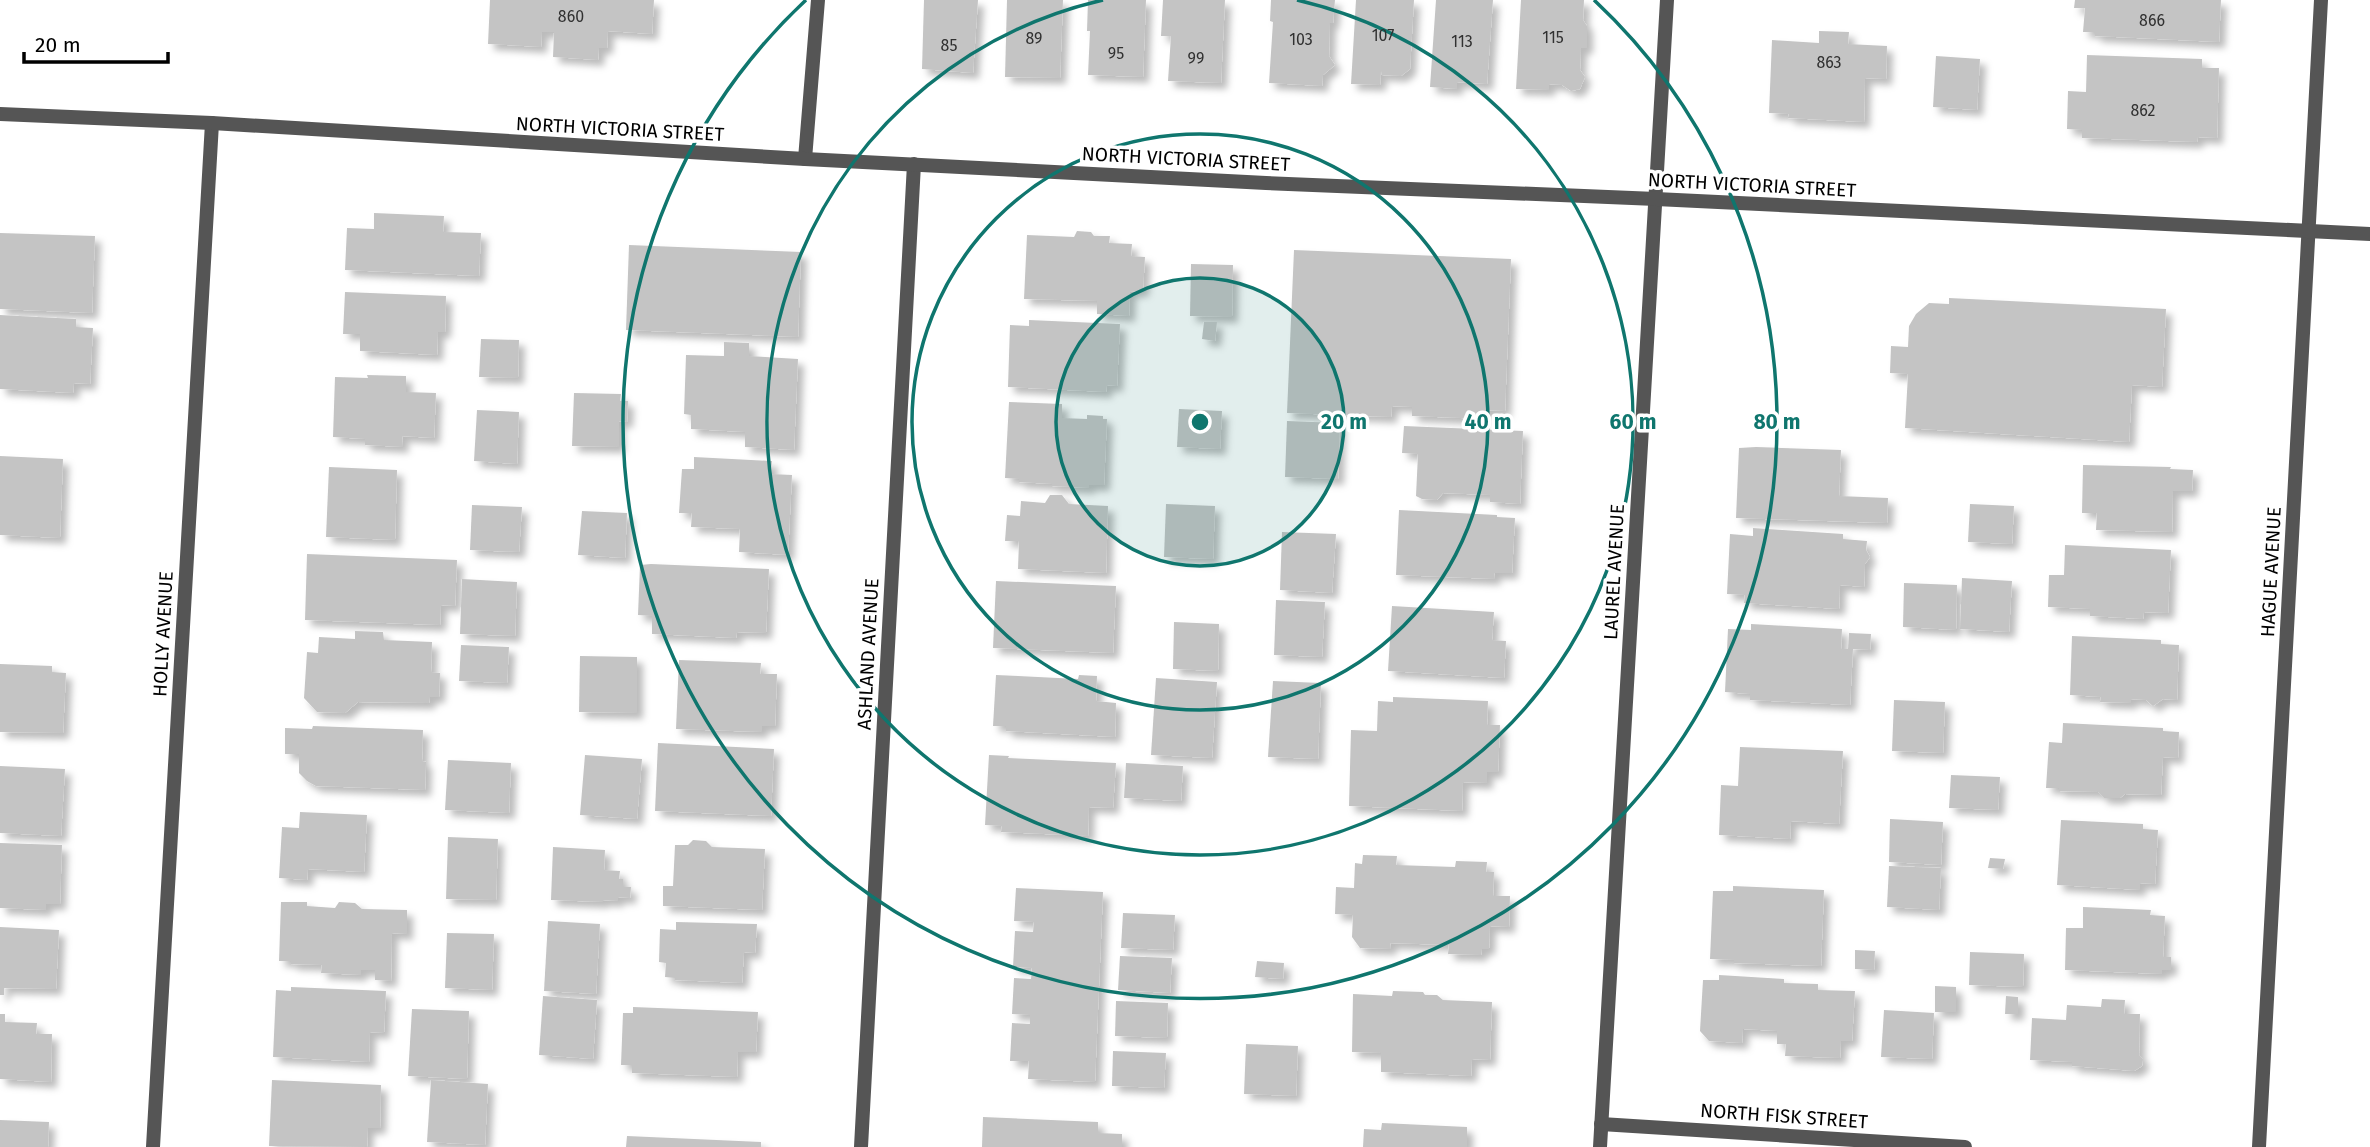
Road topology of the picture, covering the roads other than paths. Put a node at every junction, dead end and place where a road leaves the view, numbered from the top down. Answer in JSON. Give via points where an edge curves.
{"nodes":[{"id":1,"x":818,"y":0,"type":"edge"},
{"id":2,"x":1667,"y":0,"type":"edge"},
{"id":3,"x":2321,"y":0,"type":"edge"},
{"id":4,"x":0,"y":114,"type":"edge"},
{"id":5,"x":212,"y":123,"type":"junction"},
{"id":6,"x":805,"y":159,"type":"junction"},
{"id":7,"x":914,"y":164,"type":"junction"},
{"id":8,"x":1656,"y":199,"type":"junction"},
{"id":9,"x":2310,"y":230,"type":"junction"},
{"id":10,"x":2370,"y":234,"type":"edge"},
{"id":11,"x":1601,"y":1124,"type":"junction"},
{"id":12,"x":153,"y":1147,"type":"edge"},
{"id":13,"x":862,"y":1147,"type":"edge"},
{"id":14,"x":1600,"y":1147,"type":"edge"},
{"id":15,"x":1965,"y":1147,"type":"edge"},
{"id":16,"x":2259,"y":1147,"type":"edge"}],
"edges":[{"from":1,"to":6,"type":"street"},
{"from":2,"to":8,"type":"street","name":"LAUREL AVENUE"},
{"from":3,"to":9,"type":"street","name":"HAGUE AVENUE"},
{"from":4,"to":5,"type":"street","name":"NORTH VICTORIA STREET"},
{"from":5,"to":6,"type":"street","name":"NORTH VICTORIA STREET"},
{"from":5,"to":12,"type":"street","name":"HOLLY AVENUE"},
{"from":6,"to":7,"type":"street","name":"NORTH VICTORIA STREET"},
{"from":7,"to":8,"type":"street","name":"NORTH VICTORIA STREET"},
{"from":7,"to":13,"type":"street","name":"ASHLAND AVENUE"},
{"from":8,"to":9,"type":"street","name":"NORTH VICTORIA STREET"},
{"from":8,"to":11,"type":"street","name":"LAUREL AVENUE"},
{"from":9,"to":10,"type":"street","name":"NORTH VICTORIA STREET"},
{"from":9,"to":16,"type":"street","name":"HAGUE AVENUE"},
{"from":11,"to":14,"type":"street","name":"LAUREL AVENUE"},
{"from":11,"to":15,"type":"street","name":"NORTH FISK STREET"}]}
